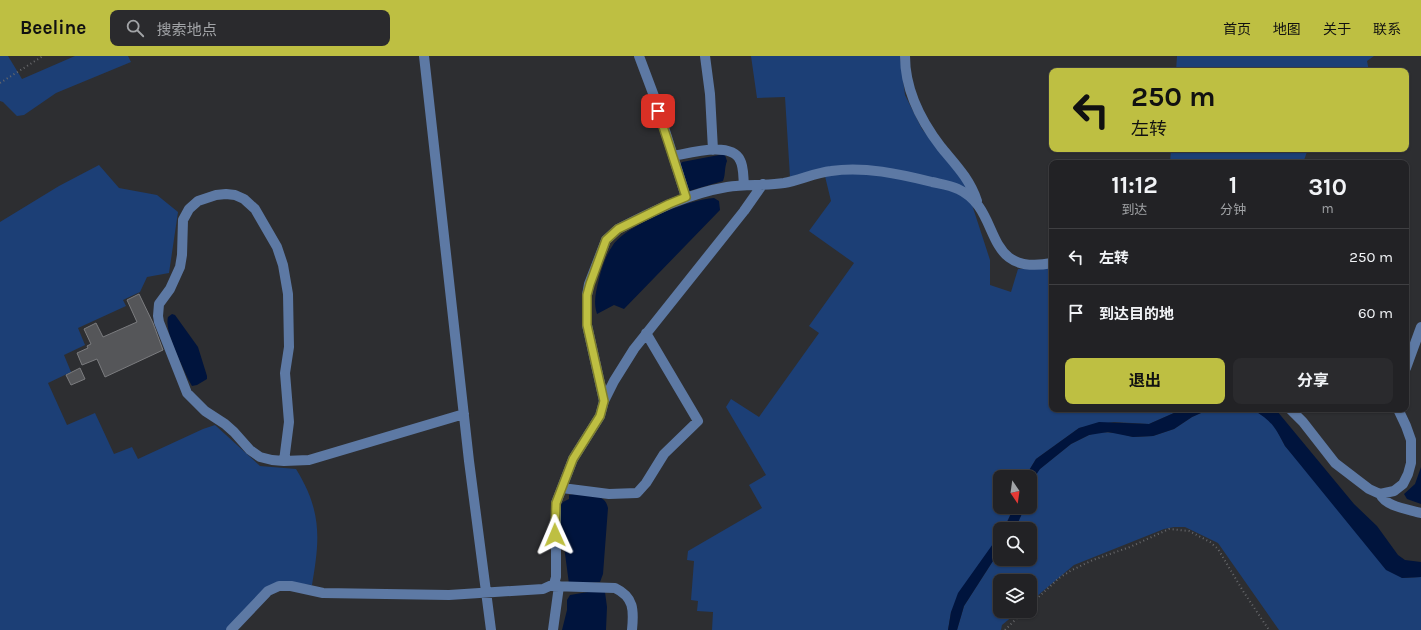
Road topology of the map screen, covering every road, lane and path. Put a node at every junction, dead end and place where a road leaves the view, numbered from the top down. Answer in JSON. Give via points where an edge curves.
{"nodes":[{"id":1,"x":43,"y":56,"type":"edge"},
{"id":2,"x":424,"y":56,"type":"edge"},
{"id":3,"x":639,"y":56,"type":"edge"},
{"id":4,"x":704,"y":56,"type":"edge"},
{"id":5,"x":905,"y":56,"type":"edge"},
{"id":6,"x":0,"y":83,"type":"edge"},
{"id":7,"x":713,"y":150,"type":"junction"},
{"id":8,"x":673,"y":156,"type":"junction"},
{"id":9,"x":763,"y":184,"type":"junction"},
{"id":10,"x":744,"y":185,"type":"junction"},
{"id":11,"x":686,"y":197,"type":"junction"},
{"id":12,"x":977,"y":202,"type":"junction"},
{"id":13,"x":1049,"y":264,"type":"edge"},
{"id":14,"x":1421,"y":327,"type":"edge"},
{"id":15,"x":646,"y":333,"type":"junction"},
{"id":16,"x":1409,"y":360,"type":"edge"},
{"id":17,"x":604,"y":401,"type":"junction"},
{"id":18,"x":1293,"y":412,"type":"edge"},
{"id":19,"x":1399,"y":412,"type":"edge"},
{"id":20,"x":464,"y":414,"type":"junction"},
{"id":21,"x":284,"y":462,"type":"junction"},
{"id":22,"x":562,"y":488,"type":"junction"},
{"id":23,"x":1380,"y":494,"type":"junction"},
{"id":24,"x":1421,"y":513,"type":"edge"},
{"id":25,"x":555,"y":586,"type":"junction"},
{"id":26,"x":486,"y":593,"type":"junction"},
{"id":27,"x":1037,"y":598,"type":"edge"},
{"id":28,"x":1017,"y":618,"type":"edge"},
{"id":29,"x":231,"y":630,"type":"edge"},
{"id":30,"x":491,"y":630,"type":"edge"},
{"id":31,"x":553,"y":630,"type":"edge"},
{"id":32,"x":632,"y":630,"type":"edge"},
{"id":33,"x":1005,"y":630,"type":"edge"},
{"id":34,"x":1269,"y":630,"type":"edge"}],
"edges":[{"from":1,"to":6,"type":"path"},
{"from":2,"to":20,"type":"street"},
{"from":3,"to":8,"type":"street"},
{"from":4,"to":7,"type":"street","via":[[710,94]]},
{"from":5,"to":12,"type":"street","via":[[908,83],[918,111],[931,133],[970,182]]},
{"from":7,"to":8,"type":"street"},
{"from":7,"to":10,"type":"street","via":[[731,151],[738,156]]},
{"from":8,"to":11,"type":"street"},
{"from":9,"to":10,"type":"street"},
{"from":9,"to":12,"type":"street","via":[[784,183],[845,169],[872,171],[900,174],[956,188]]},
{"from":9,"to":15,"type":"street"},
{"from":10,"to":11,"type":"street"},
{"from":11,"to":17,"type":"street","via":[[618,229],[606,240],[587,295],[587,325]]},
{"from":12,"to":13,"type":"street","via":[[997,243],[1012,260],[1028,266]]},
{"from":14,"to":16,"type":"street"},
{"from":15,"to":17,"type":"street","via":[[614,381]]},
{"from":15,"to":22,"type":"street","via":[[698,421],[664,454],[637,494],[608,494]]},
{"from":17,"to":22,"type":"street","via":[[600,416],[573,459]]},
{"from":18,"to":23,"type":"street","via":[[1335,463],[1369,490]]},
{"from":19,"to":23,"type":"street","via":[[1411,440],[1411,462],[1403,484],[1394,491]]},
{"from":20,"to":21,"type":"street","via":[[309,460]]},
{"from":20,"to":26,"type":"street"},
{"from":21,"to":21,"type":"street","via":[[260,457],[250,450],[234,432],[205,411],[187,393],[159,322],[159,304],[170,289],[180,267],[184,216],[189,208],[204,198],[226,194],[235,195],[249,202],[277,247],[283,265],[288,300],[285,373],[289,422]]},
{"from":22,"to":25,"type":"street","via":[[555,507]]},
{"from":23,"to":24,"type":"street","via":[[1382,499],[1393,505]]},
{"from":25,"to":26,"type":"street"},
{"from":25,"to":31,"type":"street"},
{"from":25,"to":32,"type":"street","via":[[614,588],[622,592],[628,597],[634,613]]},
{"from":26,"to":29,"type":"street","via":[[323,593],[279,586],[268,591]]},
{"from":26,"to":30,"type":"street"},
{"from":27,"to":34,"type":"path","via":[[1059,578],[1093,560],[1170,529],[1189,531],[1218,549]]},
{"from":28,"to":33,"type":"path"}]}
